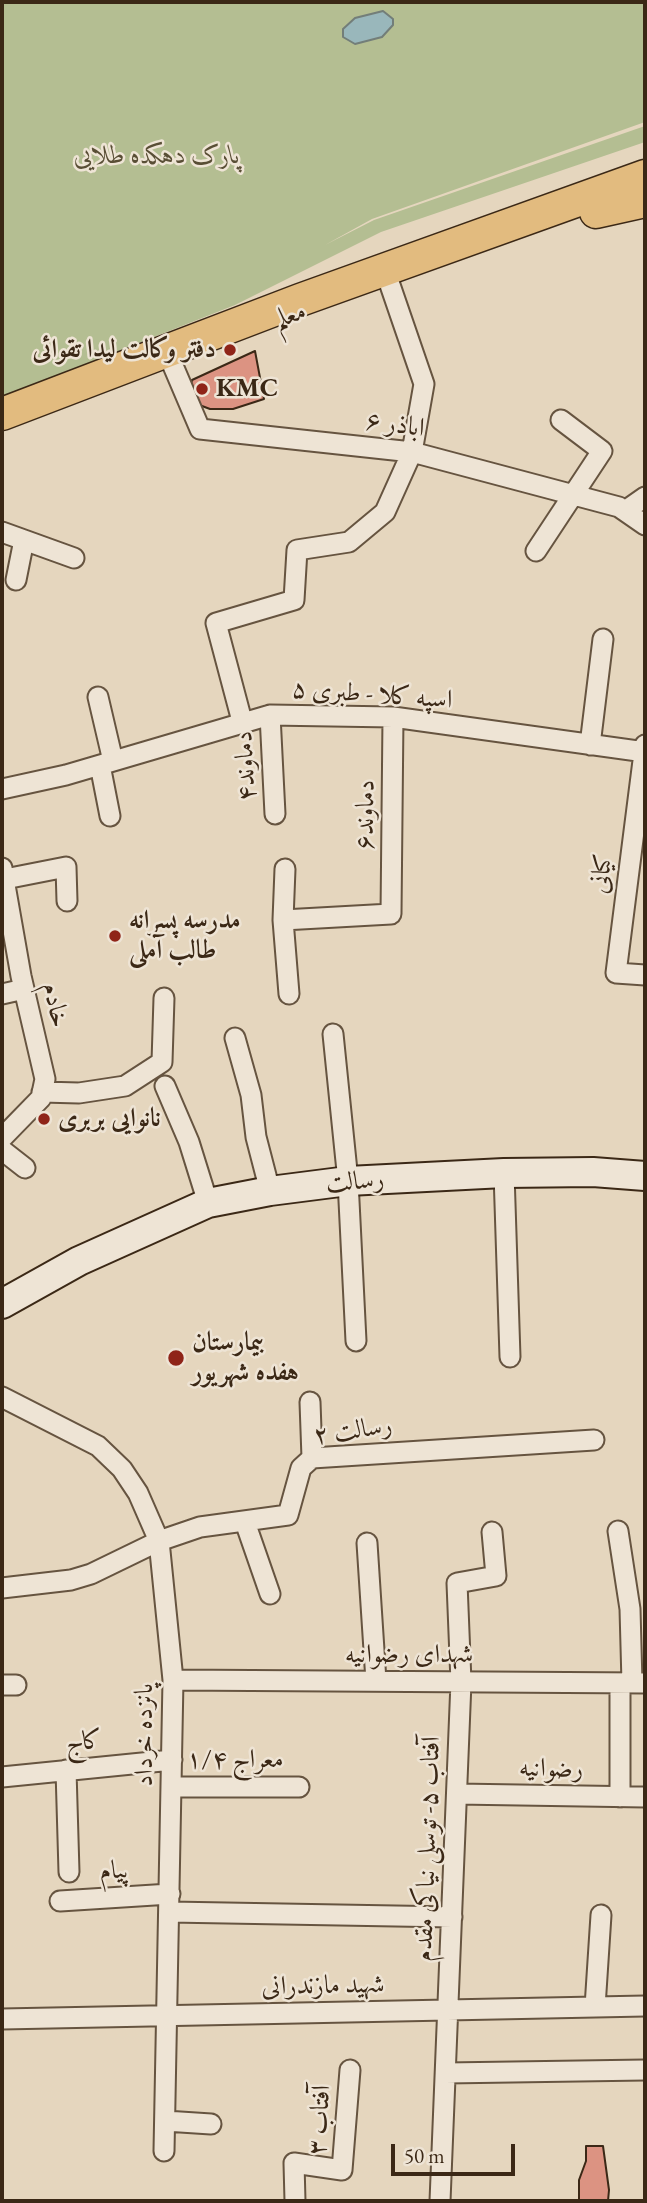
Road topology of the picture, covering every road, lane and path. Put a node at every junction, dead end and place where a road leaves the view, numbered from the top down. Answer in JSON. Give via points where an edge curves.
{"nodes":[{"id":1,"x":645,"y":176,"type":"edge"},
{"id":2,"x":645,"y":201,"type":"edge"},
{"id":3,"x":389,"y":282,"type":"junction"},
{"id":4,"x":171,"y":360,"type":"junction"},
{"id":5,"x":2,"y":414,"type":"edge"},
{"id":6,"x":561,"y":419,"type":"dead end"},
{"id":7,"x":2,"y":424,"type":"edge"},
{"id":8,"x":412,"y":452,"type":"junction"},
{"id":9,"x":573,"y":494,"type":"junction"},
{"id":10,"x":645,"y":497,"type":"edge"},
{"id":11,"x":625,"y":511,"type":"junction"},
{"id":12,"x":645,"y":525,"type":"edge"},
{"id":13,"x":2,"y":532,"type":"edge"},
{"id":14,"x":24,"y":540,"type":"junction"},
{"id":15,"x":536,"y":551,"type":"dead end"},
{"id":16,"x":74,"y":558,"type":"dead end"},
{"id":17,"x":16,"y":580,"type":"dead end"},
{"id":18,"x":603,"y":639,"type":"dead end"},
{"id":19,"x":97,"y":697,"type":"dead end"},
{"id":20,"x":270,"y":715,"type":"junction"},
{"id":21,"x":393,"y":717,"type":"junction"},
{"id":22,"x":242,"y":721,"type":"junction"},
{"id":23,"x":590,"y":745,"type":"junction"},
{"id":24,"x":645,"y":750,"type":"edge"},
{"id":25,"x":107,"y":763,"type":"junction"},
{"id":26,"x":2,"y":789,"type":"edge"},
{"id":27,"x":275,"y":814,"type":"dead end"},
{"id":28,"x":110,"y":816,"type":"dead end"},
{"id":29,"x":285,"y":869,"type":"dead end"},
{"id":30,"x":3,"y":874,"type":"edge"},
{"id":31,"x":67,"y":901,"type":"dead end"},
{"id":32,"x":283,"y":920,"type":"junction"},
{"id":33,"x":645,"y":975,"type":"edge"},
{"id":34,"x":24,"y":989,"type":"junction"},
{"id":35,"x":2,"y":994,"type":"edge"},
{"id":36,"x":289,"y":994,"type":"dead end"},
{"id":37,"x":164,"y":998,"type":"dead end"},
{"id":38,"x":333,"y":1034,"type":"dead end"},
{"id":39,"x":235,"y":1038,"type":"dead end"},
{"id":40,"x":165,"y":1086,"type":"dead end"},
{"id":41,"x":42,"y":1093,"type":"junction"},
{"id":42,"x":2,"y":1138,"type":"edge"},
{"id":43,"x":2,"y":1150,"type":"edge"},
{"id":44,"x":24,"y":1168,"type":"dead end"},
{"id":45,"x":504,"y":1173,"type":"junction"},
{"id":46,"x":645,"y":1176,"type":"edge"},
{"id":47,"x":348,"y":1181,"type":"junction"},
{"id":48,"x":270,"y":1191,"type":"junction"},
{"id":49,"x":208,"y":1203,"type":"junction"},
{"id":50,"x":79,"y":1261,"type":"junction"},
{"id":51,"x":2,"y":1290,"type":"edge"},
{"id":52,"x":2,"y":1304,"type":"edge"},
{"id":53,"x":356,"y":1341,"type":"dead end"},
{"id":54,"x":510,"y":1357,"type":"dead end"},
{"id":55,"x":2,"y":1397,"type":"edge"},
{"id":56,"x":310,"y":1402,"type":"dead end"},
{"id":57,"x":594,"y":1440,"type":"dead end"},
{"id":58,"x":312,"y":1458,"type":"junction"},
{"id":59,"x":245,"y":1522,"type":"junction"},
{"id":60,"x":618,"y":1531,"type":"dead end"},
{"id":61,"x":492,"y":1532,"type":"dead end"},
{"id":62,"x":159,"y":1541,"type":"junction"},
{"id":63,"x":367,"y":1543,"type":"dead end"},
{"id":64,"x":2,"y":1588,"type":"edge"},
{"id":65,"x":270,"y":1594,"type":"dead end"},
{"id":66,"x":173,"y":1680,"type":"junction"},
{"id":67,"x":376,"y":1681,"type":"junction"},
{"id":68,"x":461,"y":1682,"type":"junction"},
{"id":69,"x":632,"y":1683,"type":"edge"},
{"id":70,"x":172,"y":1760,"type":"junction"},
{"id":71,"x":66,"y":1770,"type":"junction"},
{"id":72,"x":2,"y":1777,"type":"edge"},
{"id":73,"x":172,"y":1787,"type":"junction"},
{"id":74,"x":299,"y":1787,"type":"dead end"},
{"id":75,"x":457,"y":1794,"type":"junction"},
{"id":76,"x":620,"y":1797,"type":"junction"},
{"id":77,"x":645,"y":1797,"type":"edge"},
{"id":78,"x":69,"y":1872,"type":"dead end"},
{"id":79,"x":60,"y":1901,"type":"dead end"},
{"id":80,"x":170,"y":1903,"type":"junction"},
{"id":81,"x":601,"y":1915,"type":"dead end"},
{"id":82,"x":452,"y":1917,"type":"junction"},
{"id":83,"x":645,"y":2006,"type":"edge"},
{"id":84,"x":595,"y":2007,"type":"junction"},
{"id":85,"x":448,"y":2009,"type":"junction"},
{"id":86,"x":168,"y":2015,"type":"junction"},
{"id":87,"x":2,"y":2019,"type":"edge"},
{"id":88,"x":350,"y":2070,"type":"dead end"},
{"id":89,"x":645,"y":2070,"type":"edge"},
{"id":90,"x":446,"y":2073,"type":"junction"},
{"id":91,"x":165,"y":2121,"type":"junction"},
{"id":92,"x":211,"y":2124,"type":"dead end"},
{"id":93,"x":164,"y":2151,"type":"dead end"},
{"id":94,"x":295,"y":2201,"type":"edge"},
{"id":95,"x":440,"y":2201,"type":"edge"}],
"edges":[{"from":1,"to":5,"type":"main road","name":"معلم"},
{"from":2,"to":3,"type":"main road","name":"معلم","via":[[580,216]]},
{"from":3,"to":4,"type":"main road","name":"معلم"},
{"from":3,"to":8,"type":"street","via":[[424,384]]},
{"from":4,"to":7,"type":"main road","name":"معلم"},
{"from":4,"to":8,"type":"street","name":"اباذر ۶","via":[[200,429]]},
{"from":6,"to":9,"type":"street","via":[[602,451]]},
{"from":8,"to":9,"type":"street","name":"اباذر ۶"},
{"from":8,"to":22,"type":"street","via":[[385,512],[349,542],[298,550],[294,600],[216,623]]},
{"from":9,"to":11,"type":"street","name":"اباذر ۶"},
{"from":9,"to":15,"type":"street"},
{"from":10,"to":11,"type":"street"},
{"from":11,"to":12,"type":"street","name":"اباذر ۶"},
{"from":13,"to":14,"type":"street"},
{"from":14,"to":16,"type":"street"},
{"from":14,"to":17,"type":"street"},
{"from":18,"to":23,"type":"street"},
{"from":19,"to":25,"type":"street"},
{"from":20,"to":21,"type":"street","name":"اسپه کلا - طبری ۵"},
{"from":20,"to":22,"type":"street","name":"اسپه کلا - طبری ۵"},
{"from":20,"to":27,"type":"street","name":"دماوند۴"},
{"from":21,"to":23,"type":"street","name":"اسپه کلا - طبری ۵"},
{"from":21,"to":32,"type":"street","name":"دماوند۶","via":[[391,914]]},
{"from":22,"to":25,"type":"street","name":"اسپه کلا - طبری ۵"},
{"from":23,"to":24,"type":"street","name":"اسپه کلا - طبری ۵"},
{"from":24,"to":33,"type":"street","name":"کیانی","via":[[616,973]]},
{"from":25,"to":26,"type":"street","name":"اسپه کلا - طبری ۵"},
{"from":25,"to":28,"type":"street"},
{"from":29,"to":32,"type":"street"},
{"from":30,"to":31,"type":"street","via":[[66,867]]},
{"from":30,"to":34,"type":"street","name":"خادم"},
{"from":32,"to":36,"type":"street"},
{"from":34,"to":35,"type":"street"},
{"from":34,"to":41,"type":"street","name":"خادم","via":[[45,1080]]},
{"from":37,"to":41,"type":"street","via":[[162,1062],[124,1087]]},
{"from":38,"to":47,"type":"street"},
{"from":39,"to":48,"type":"street"},
{"from":40,"to":49,"type":"street"},
{"from":41,"to":42,"type":"street"},
{"from":43,"to":44,"type":"street"},
{"from":45,"to":46,"type":"main road","name":"رسالت","via":[[593,1171]]},
{"from":45,"to":47,"type":"main road","name":"رسالت"},
{"from":45,"to":54,"type":"street"},
{"from":47,"to":48,"type":"main road","name":"رسالت"},
{"from":47,"to":53,"type":"street"},
{"from":48,"to":49,"type":"main road","name":"رسالت"},
{"from":49,"to":50,"type":"main road","name":"رسالت"},
{"from":50,"to":51,"type":"main road","name":"رسالت","via":[[53,1266]]},
{"from":50,"to":52,"type":"main road","name":"رسالت"},
{"from":55,"to":62,"type":"street","name":"پانزده خرداد","via":[[98,1446],[138,1493]]},
{"from":56,"to":58,"type":"street"},
{"from":57,"to":58,"type":"street","name":"رسالت ۲"},
{"from":58,"to":59,"type":"street","name":"رسالت ۲","via":[[301,1468],[288,1515]]},
{"from":59,"to":62,"type":"street","name":"رسالت ۲","via":[[200,1527]]},
{"from":59,"to":65,"type":"street"},
{"from":60,"to":69,"type":"street","via":[[630,1609]]},
{"from":61,"to":68,"type":"street","name":"آفتاب ۵- توسلی نیاکی مقدم","via":[[496,1576],[457,1583]]},
{"from":62,"to":64,"type":"street","name":"رسالت ۲","via":[[71,1580]]},
{"from":62,"to":66,"type":"street","name":"پانزده خرداد"},
{"from":63,"to":67,"type":"street"},
{"from":66,"to":67,"type":"street","name":"شهدای رضوانیه"},
{"from":66,"to":70,"type":"street","name":"پانزده خرداد"},
{"from":67,"to":68,"type":"street","name":"شهدای رضوانیه"},
{"from":68,"to":69,"type":"street","name":"شهدای رضوانیه"},
{"from":68,"to":75,"type":"street","name":"آفتاب ۵- توسلی نیاکی مقدم"},
{"from":69,"to":76,"type":"street"},
{"from":70,"to":71,"type":"street","name":"کاج"},
{"from":70,"to":73,"type":"street","name":"پانزده خرداد"},
{"from":71,"to":72,"type":"street","name":"کاج"},
{"from":71,"to":78,"type":"street"},
{"from":73,"to":74,"type":"street","name":"معراج ۱/۴"},
{"from":73,"to":80,"type":"street","name":"پانزده خرداد"},
{"from":75,"to":76,"type":"street","name":"رضوانیه"},
{"from":75,"to":82,"type":"street","name":"آفتاب ۵- توسلی نیاکی مقدم"},
{"from":76,"to":77,"type":"street","name":"رضوانیه"},
{"from":79,"to":80,"type":"street","name":"پیام"},
{"from":80,"to":82,"type":"street","name":"پیام"},
{"from":80,"to":86,"type":"street","name":"پانزده خرداد"},
{"from":81,"to":84,"type":"street"},
{"from":82,"to":85,"type":"street","name":"آفتاب ۵- توسلی نیاکی مقدم"},
{"from":83,"to":84,"type":"street","name":"شهید مازندرانی"},
{"from":84,"to":85,"type":"street","name":"شهید مازندرانی"},
{"from":85,"to":86,"type":"street","name":"شهید مازندرانی"},
{"from":85,"to":90,"type":"street","name":"آفتاب ۵- توسلی نیاکی مقدم"},
{"from":86,"to":87,"type":"street","name":"شهید مازندرانی"},
{"from":86,"to":91,"type":"street","name":"پانزده خرداد"},
{"from":88,"to":94,"type":"street","name":"آفتاب ۳","via":[[342,2170],[294,2163]]},
{"from":89,"to":90,"type":"street"},
{"from":90,"to":95,"type":"street","name":"آفتاب ۵- توسلی نیاکی مقدم"},
{"from":91,"to":92,"type":"street"},
{"from":91,"to":93,"type":"street","name":"پانزده خرداد"}]}
